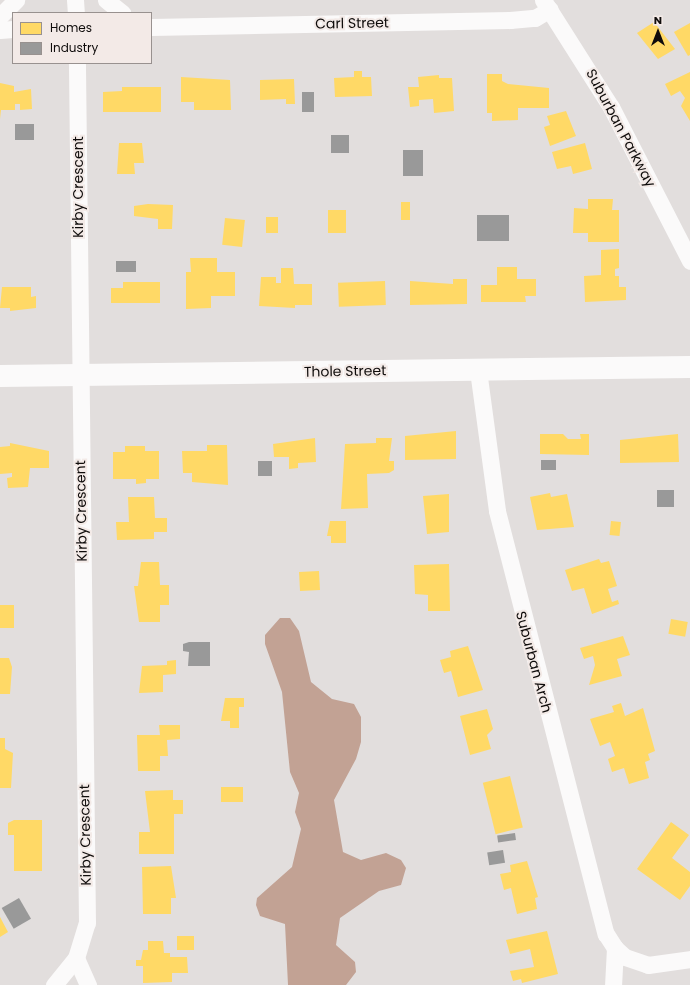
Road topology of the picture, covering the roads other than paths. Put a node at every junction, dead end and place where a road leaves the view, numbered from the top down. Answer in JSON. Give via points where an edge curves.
{"nodes":[{"id":1,"x":16,"y":0,"type":"edge"},
{"id":2,"x":75,"y":0,"type":"edge"},
{"id":3,"x":106,"y":0,"type":"edge"},
{"id":4,"x":546,"y":5,"type":"edge"},
{"id":5,"x":76,"y":12,"type":"edge"},
{"id":6,"x":121,"y":12,"type":"edge"},
{"id":7,"x":0,"y":16,"type":"edge"},
{"id":8,"x":152,"y":27,"type":"edge"},
{"id":9,"x":0,"y":30,"type":"edge"},
{"id":10,"x":12,"y":30,"type":"edge"},
{"id":11,"x":77,"y":64,"type":"edge"},
{"id":12,"x":690,"y":261,"type":"edge"},
{"id":13,"x":690,"y":366,"type":"edge"},
{"id":14,"x":478,"y":370,"type":"junction"},
{"id":15,"x":80,"y":375,"type":"junction"},
{"id":16,"x":0,"y":376,"type":"edge"},
{"id":17,"x":615,"y":948,"type":"junction"},
{"id":18,"x":76,"y":958,"type":"junction"},
{"id":19,"x":690,"y":959,"type":"edge"},
{"id":20,"x":54,"y":985,"type":"edge"},
{"id":21,"x":88,"y":985,"type":"edge"},
{"id":22,"x":613,"y":985,"type":"edge"}],
"edges":[{"from":1,"to":7,"type":"street"},
{"from":2,"to":5,"type":"street"},
{"from":3,"to":6,"type":"street"},
{"from":4,"to":8,"type":"street","name":"Carl Street","via":[[535,18],[510,20]]},
{"from":4,"to":12,"type":"street","name":"Suburban Parkway","via":[[611,107]]},
{"from":9,"to":10,"type":"street"},
{"from":11,"to":15,"type":"street","name":"Kirby Crescent"},
{"from":13,"to":14,"type":"street","name":"Thole Street"},
{"from":14,"to":15,"type":"street","name":"Thole Street"},
{"from":14,"to":17,"type":"street","name":"Suburban Arch","via":[[497,511],[518,605],[606,934]]},
{"from":15,"to":16,"type":"street","name":"Thole Street"},
{"from":15,"to":18,"type":"street","name":"Kirby Crescent","via":[[86,923]]},
{"from":17,"to":19,"type":"street","name":"Suburban Arch","via":[[625,957],[648,965]]},
{"from":17,"to":22,"type":"street"},
{"from":18,"to":20,"type":"street","name":"Kirby Crescent"},
{"from":18,"to":21,"type":"street"}]}
